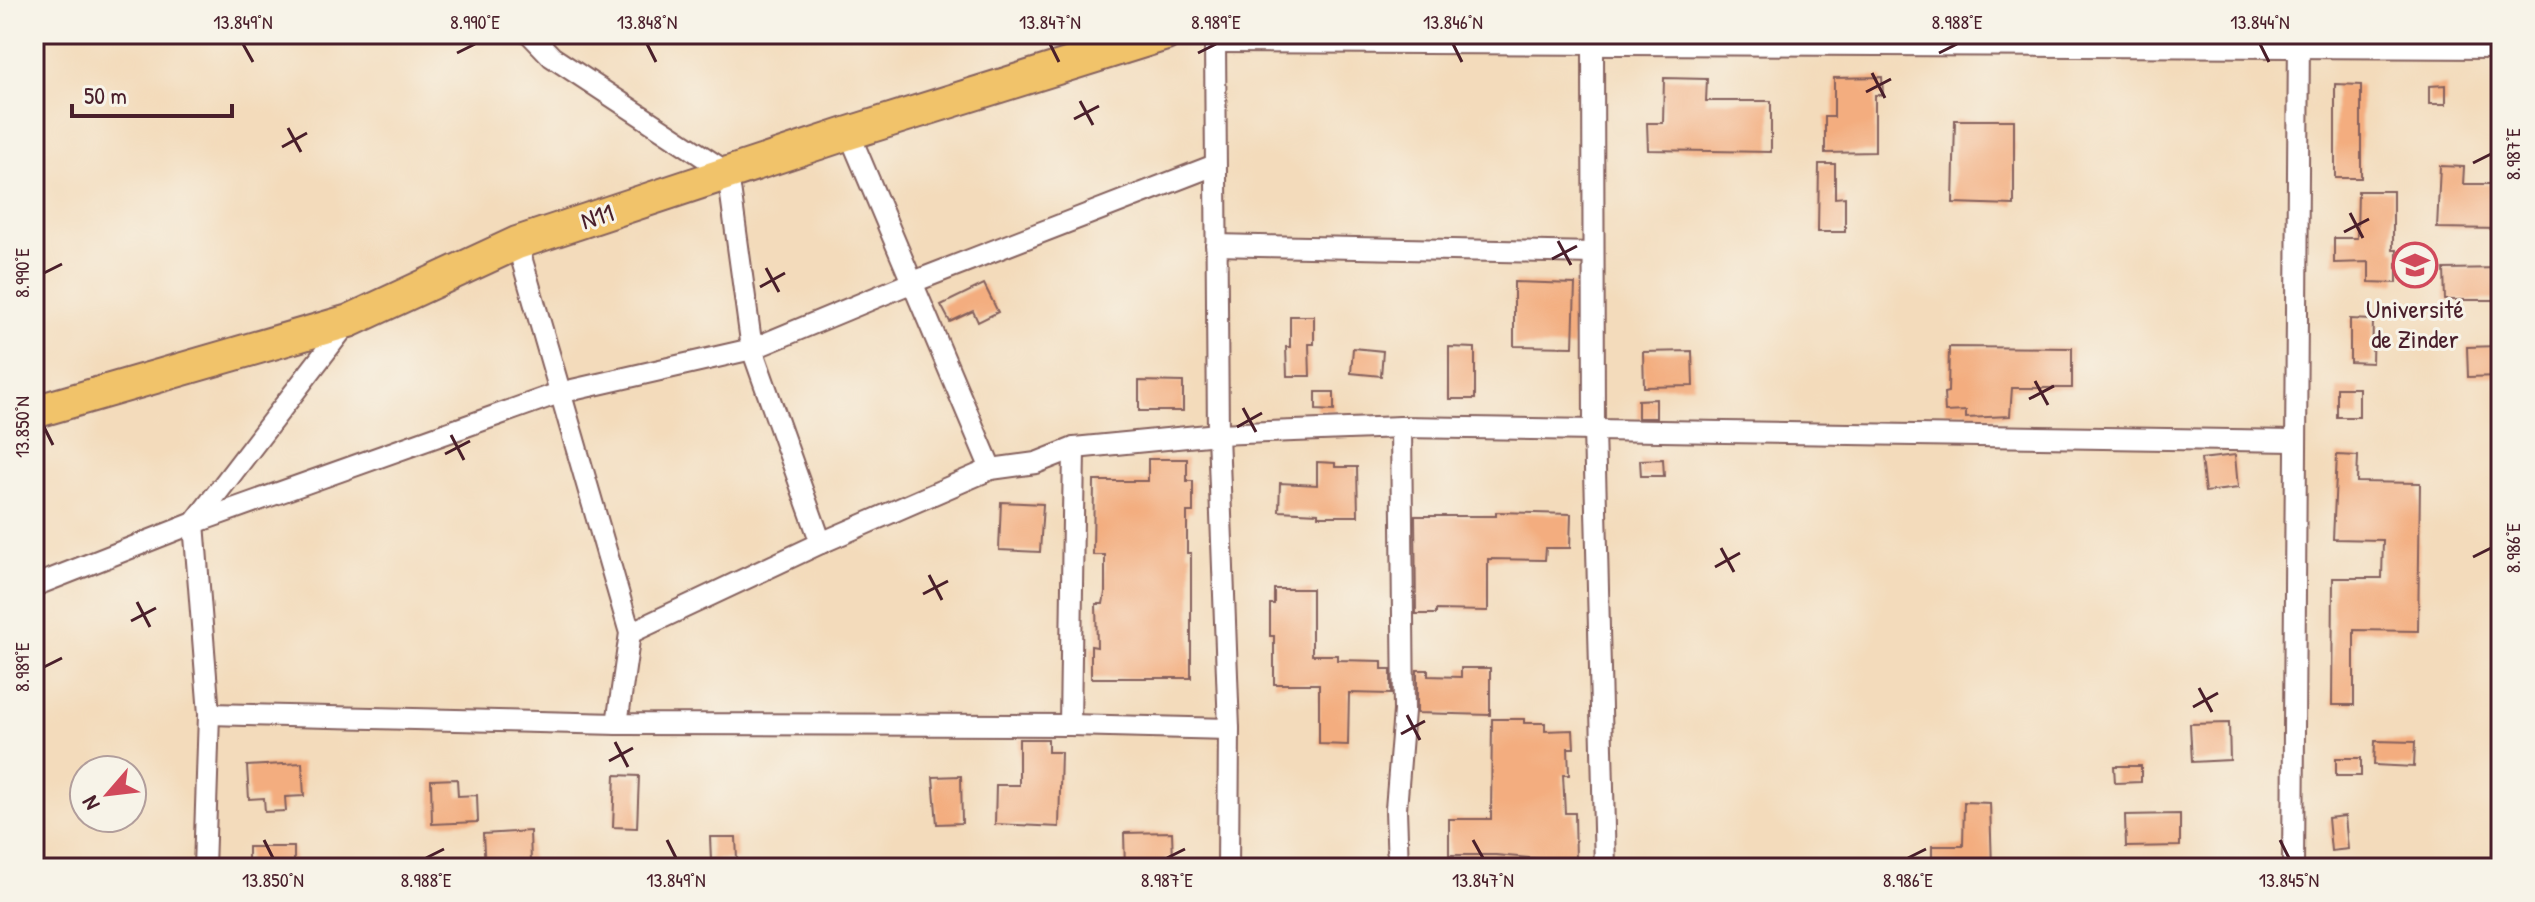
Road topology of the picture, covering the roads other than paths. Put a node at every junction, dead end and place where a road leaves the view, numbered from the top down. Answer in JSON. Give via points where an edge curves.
{"nodes":[{"id":1,"x":530,"y":34,"type":"edge"},
{"id":2,"x":1166,"y":34,"type":"edge"},
{"id":3,"x":1213,"y":38,"type":"edge"},
{"id":4,"x":2299,"y":41,"type":"edge"},
{"id":5,"x":1593,"y":44,"type":"junction"},
{"id":6,"x":2501,"y":48,"type":"edge"},
{"id":7,"x":849,"y":133,"type":"junction"},
{"id":8,"x":1215,"y":165,"type":"junction"},
{"id":9,"x":728,"y":173,"type":"junction"},
{"id":10,"x":517,"y":243,"type":"junction"},
{"id":11,"x":1216,"y":245,"type":"junction"},
{"id":12,"x":1593,"y":253,"type":"junction"},
{"id":13,"x":913,"y":282,"type":"junction"},
{"id":14,"x":349,"y":321,"type":"junction"},
{"id":15,"x":752,"y":349,"type":"junction"},
{"id":16,"x":559,"y":393,"type":"junction"},
{"id":17,"x":34,"y":412,"type":"edge"},
{"id":18,"x":1401,"y":427,"type":"junction"},
{"id":19,"x":1594,"y":429,"type":"junction"},
{"id":20,"x":1218,"y":434,"type":"junction"},
{"id":21,"x":2295,"y":441,"type":"junction"},
{"id":22,"x":1074,"y":448,"type":"junction"},
{"id":23,"x":991,"y":469,"type":"junction"},
{"id":24,"x":194,"y":523,"type":"junction"},
{"id":25,"x":821,"y":543,"type":"junction"},
{"id":26,"x":34,"y":586,"type":"edge"},
{"id":27,"x":630,"y":633,"type":"junction"},
{"id":28,"x":209,"y":714,"type":"junction"},
{"id":29,"x":617,"y":724,"type":"junction"},
{"id":30,"x":1070,"y":725,"type":"junction"},
{"id":31,"x":1229,"y":729,"type":"junction"},
{"id":32,"x":204,"y":868,"type":"edge"},
{"id":33,"x":1228,"y":868,"type":"edge"},
{"id":34,"x":1398,"y":868,"type":"edge"},
{"id":35,"x":1605,"y":868,"type":"edge"},
{"id":36,"x":2293,"y":868,"type":"edge"}],
"edges":[{"from":1,"to":9,"type":"street","via":[[552,57]]},
{"from":2,"to":7,"type":"main road","name":"N11"},
{"from":3,"to":5,"type":"street"},
{"from":3,"to":8,"type":"street"},
{"from":4,"to":5,"type":"street"},
{"from":4,"to":6,"type":"street"},
{"from":4,"to":21,"type":"street"},
{"from":5,"to":12,"type":"street"},
{"from":7,"to":9,"type":"main road","name":"N11"},
{"from":7,"to":13,"type":"street"},
{"from":8,"to":11,"type":"street"},
{"from":8,"to":13,"type":"street"},
{"from":9,"to":10,"type":"main road","name":"N11"},
{"from":9,"to":15,"type":"street"},
{"from":10,"to":14,"type":"main road","name":"N11"},
{"from":10,"to":16,"type":"street"},
{"from":11,"to":12,"type":"street"},
{"from":11,"to":20,"type":"street"},
{"from":12,"to":19,"type":"street"},
{"from":13,"to":15,"type":"street"},
{"from":13,"to":23,"type":"street"},
{"from":14,"to":17,"type":"main road","name":"N11"},
{"from":14,"to":24,"type":"street"},
{"from":15,"to":16,"type":"street"},
{"from":15,"to":25,"type":"street"},
{"from":16,"to":24,"type":"street"},
{"from":16,"to":27,"type":"street"},
{"from":18,"to":19,"type":"street"},
{"from":18,"to":20,"type":"street"},
{"from":18,"to":34,"type":"street","via":[[1404,711],[1396,809]]},
{"from":19,"to":21,"type":"street"},
{"from":19,"to":35,"type":"street"},
{"from":20,"to":22,"type":"street"},
{"from":20,"to":31,"type":"street"},
{"from":21,"to":36,"type":"street"},
{"from":22,"to":23,"type":"street","via":[[1036,463]]},
{"from":22,"to":30,"type":"street"},
{"from":23,"to":25,"type":"street"},
{"from":24,"to":26,"type":"street"},
{"from":24,"to":28,"type":"street"},
{"from":25,"to":27,"type":"street"},
{"from":27,"to":29,"type":"street"},
{"from":28,"to":29,"type":"street"},
{"from":28,"to":32,"type":"street"},
{"from":29,"to":30,"type":"street"},
{"from":30,"to":31,"type":"street"},
{"from":31,"to":33,"type":"street"}]}
